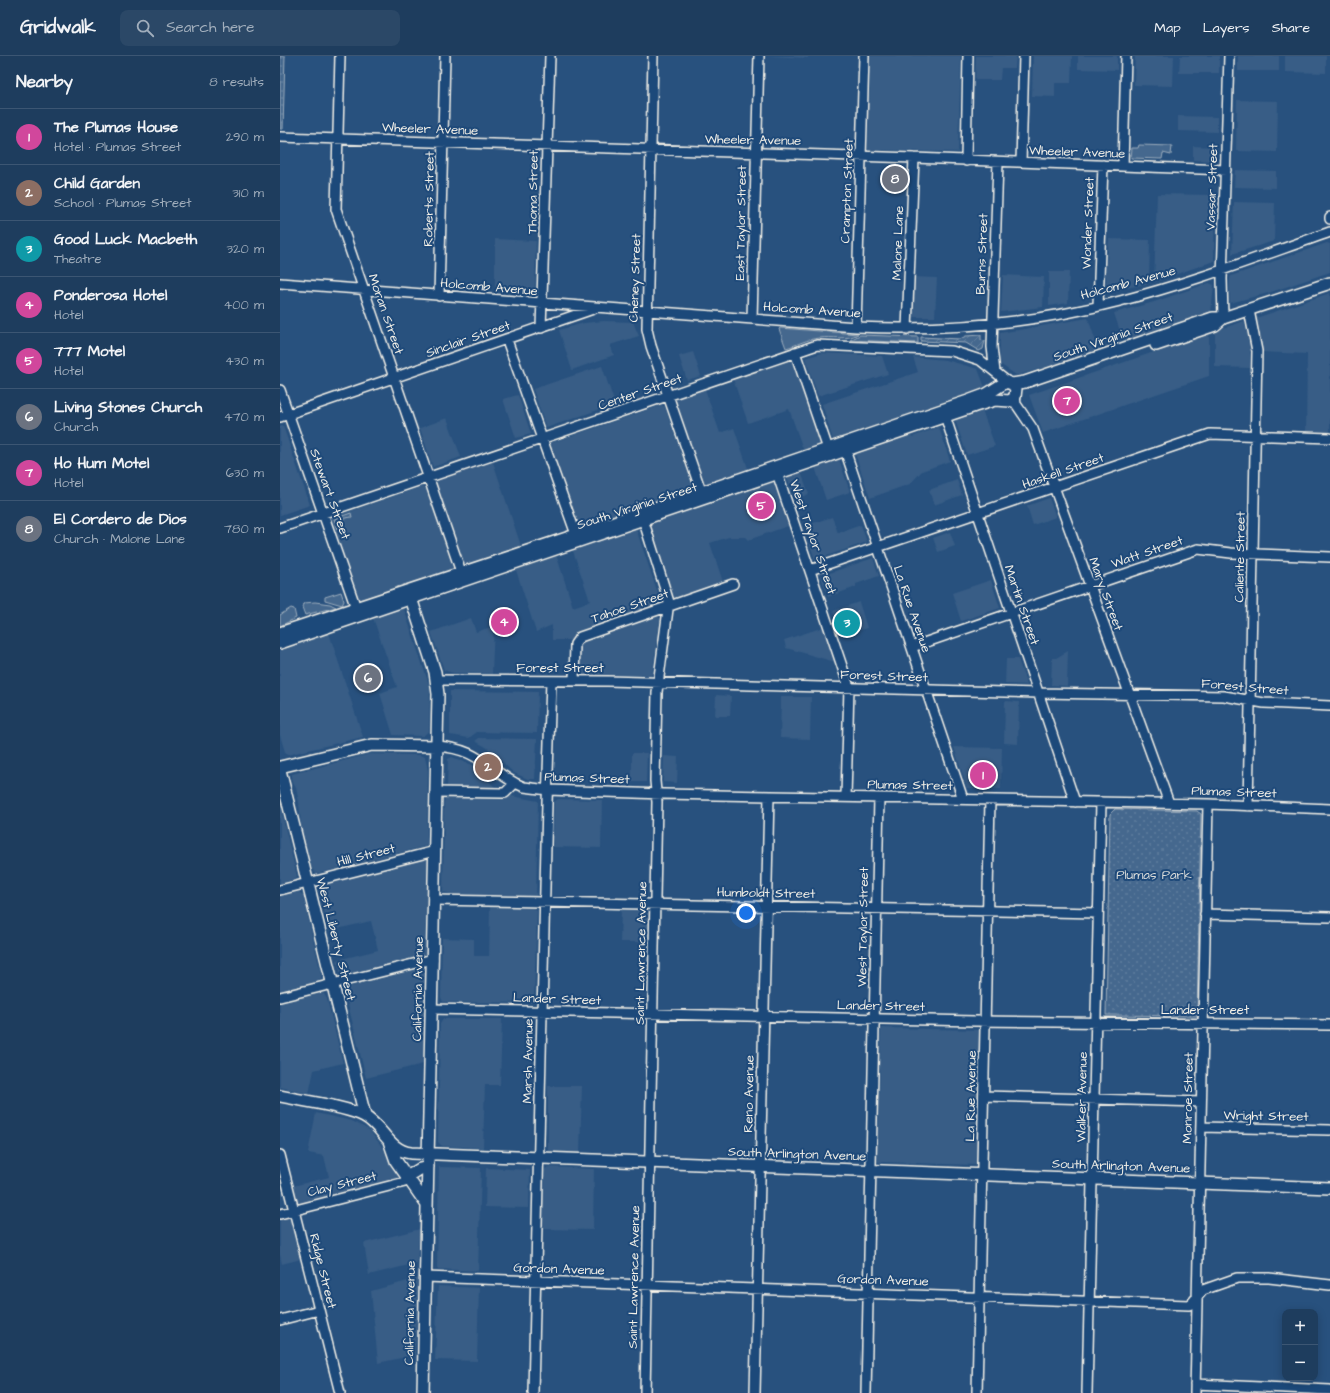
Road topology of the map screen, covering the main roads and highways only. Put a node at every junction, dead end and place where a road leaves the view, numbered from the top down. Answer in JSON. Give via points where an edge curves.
{"nodes":[{"id":1,"x":1330,"y":283,"type":"edge"},
{"id":2,"x":1223,"y":318,"type":"junction"},
{"id":3,"x":1007,"y":384,"type":"junction"},
{"id":4,"x":1016,"y":396,"type":"junction"},
{"id":5,"x":1003,"y":400,"type":"junction"},
{"id":6,"x":780,"y":469,"type":"junction"},
{"id":7,"x":672,"y":505,"type":"junction"},
{"id":8,"x":577,"y":538,"type":"junction"},
{"id":9,"x":410,"y":594,"type":"junction"},
{"id":10,"x":356,"y":608,"type":"junction"},
{"id":11,"x":322,"y":628,"type":"junction"},
{"id":12,"x":280,"y":633,"type":"edge"},
{"id":13,"x":280,"y":642,"type":"edge"},
{"id":14,"x":437,"y":746,"type":"junction"},
{"id":15,"x":280,"y":768,"type":"edge"},
{"id":16,"x":280,"y":1096,"type":"edge"},
{"id":17,"x":364,"y":1116,"type":"junction"},
{"id":18,"x":389,"y":1140,"type":"junction"},
{"id":19,"x":428,"y":1154,"type":"junction"},
{"id":20,"x":428,"y":1167,"type":"junction"},
{"id":21,"x":407,"y":1177,"type":"junction"},
{"id":22,"x":1330,"y":1188,"type":"edge"},
{"id":23,"x":427,"y":1205,"type":"junction"},
{"id":24,"x":423,"y":1393,"type":"edge"}],
"edges":[{"from":1,"to":2,"type":"main road","name":"South Virginia Street"},
{"from":2,"to":3,"type":"main road","name":"South Virginia Street","via":[[1213,318],[1025,382]]},
{"from":2,"to":4,"type":"main road","name":"South Virginia Street","via":[[1215,325],[1034,386]]},
{"from":3,"to":4,"type":"main road","via":[[1016,388]]},
{"from":3,"to":5,"type":"main road","via":[[998,394]]},
{"from":3,"to":6,"type":"main road","name":"South Virginia Street","via":[[978,398],[828,449]]},
{"from":4,"to":5,"type":"main road","via":[[1010,401]]},
{"from":5,"to":6,"type":"main road","name":"South Virginia Street","via":[[995,400]]},
{"from":6,"to":7,"type":"main road","name":"South Virginia Street"},
{"from":6,"to":7,"type":"main road","name":"South Virginia Street","via":[[701,491],[699,496]]},
{"from":7,"to":8,"type":"main road","name":"South Virginia Street"},
{"from":7,"to":8,"type":"main road","name":"South Virginia Street","via":[[643,519]]},
{"from":8,"to":9,"type":"main road","name":"South Virginia Street"},
{"from":8,"to":9,"type":"main road","name":"South Virginia Street","via":[[461,572]]},
{"from":9,"to":10,"type":"main road","name":"South Virginia Street"},
{"from":9,"to":11,"type":"main road","name":"South Virginia Street"},
{"from":9,"to":14,"type":"main road","name":"California Avenue","via":[[437,680]]},
{"from":10,"to":11,"type":"main road","via":[[353,613],[332,620]]},
{"from":10,"to":12,"type":"main road","name":"South Virginia Street"},
{"from":11,"to":13,"type":"main road","name":"South Virginia Street"},
{"from":14,"to":15,"type":"main road","via":[[372,745]]},
{"from":14,"to":19,"type":"main road","name":"California Avenue"},
{"from":15,"to":17,"type":"main road","name":"West Liberty Street"},
{"from":16,"to":17,"type":"main road","name":"South Arlington Avenue","via":[[352,1111]]},
{"from":17,"to":18,"type":"main road","name":"South Arlington Avenue"},
{"from":18,"to":19,"type":"main road","name":"South Arlington Avenue","via":[[404,1152]]},
{"from":18,"to":21,"type":"main road","via":[[393,1155]]},
{"from":19,"to":20,"type":"main road","name":"California Avenue"},
{"from":19,"to":22,"type":"main road","name":"South Arlington Avenue"},
{"from":20,"to":21,"type":"main road"},
{"from":20,"to":23,"type":"main road","name":"California Avenue"},
{"from":21,"to":23,"type":"main road"},
{"from":23,"to":24,"type":"main road","name":"California Avenue"}]}
